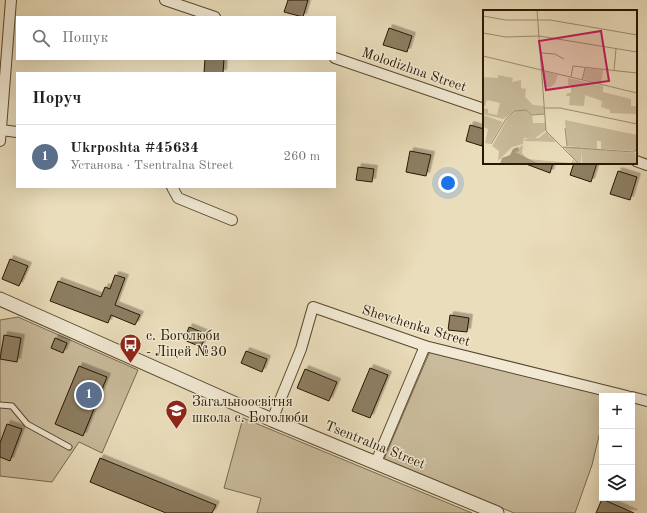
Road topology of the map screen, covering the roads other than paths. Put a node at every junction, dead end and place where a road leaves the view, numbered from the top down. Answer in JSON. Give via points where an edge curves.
{"nodes":[{"id":1,"x":11,"y":0,"type":"edge"},
{"id":2,"x":165,"y":0,"type":"edge"},
{"id":3,"x":212,"y":16,"type":"edge"},
{"id":4,"x":336,"y":58,"type":"edge"},
{"id":5,"x":483,"y":109,"type":"edge"},
{"id":6,"x":1,"y":130,"type":"edge"},
{"id":7,"x":16,"y":132,"type":"edge"},
{"id":8,"x":0,"y":141,"type":"edge"},
{"id":9,"x":637,"y":161,"type":"edge"},
{"id":10,"x":647,"y":165,"type":"edge"},
{"id":11,"x":173,"y":188,"type":"edge"},
{"id":12,"x":232,"y":220,"type":"dead end"},
{"id":13,"x":0,"y":299,"type":"edge"},
{"id":14,"x":425,"y":346,"type":"junction"},
{"id":15,"x":616,"y":393,"type":"edge"},
{"id":16,"x":635,"y":398,"type":"edge"},
{"id":17,"x":647,"y":401,"type":"edge"},
{"id":18,"x":0,"y":405,"type":"edge"},
{"id":19,"x":272,"y":420,"type":"junction"},
{"id":20,"x":69,"y":447,"type":"dead end"},
{"id":21,"x":376,"y":462,"type":"junction"},
{"id":22,"x":497,"y":513,"type":"edge"}],
"edges":[{"from":1,"to":6,"type":"street"},
{"from":2,"to":3,"type":"street"},
{"from":4,"to":5,"type":"street","name":"Molodizhna Street"},
{"from":6,"to":7,"type":"street"},
{"from":6,"to":8,"type":"street"},
{"from":9,"to":10,"type":"street"},
{"from":11,"to":12,"type":"street","via":[[178,198]]},
{"from":13,"to":19,"type":"street","name":"Tsentralna Street"},
{"from":14,"to":15,"type":"street","name":"Shevchenka Street"},
{"from":14,"to":19,"type":"street","name":"Shevchenka Street","via":[[313,307],[301,349]]},
{"from":14,"to":21,"type":"street"},
{"from":16,"to":17,"type":"street"},
{"from":18,"to":20,"type":"lane","via":[[12,406],[27,424]]},
{"from":19,"to":21,"type":"street","name":"Tsentralna Street"},
{"from":21,"to":22,"type":"street","name":"Tsentralna Street"}]}
